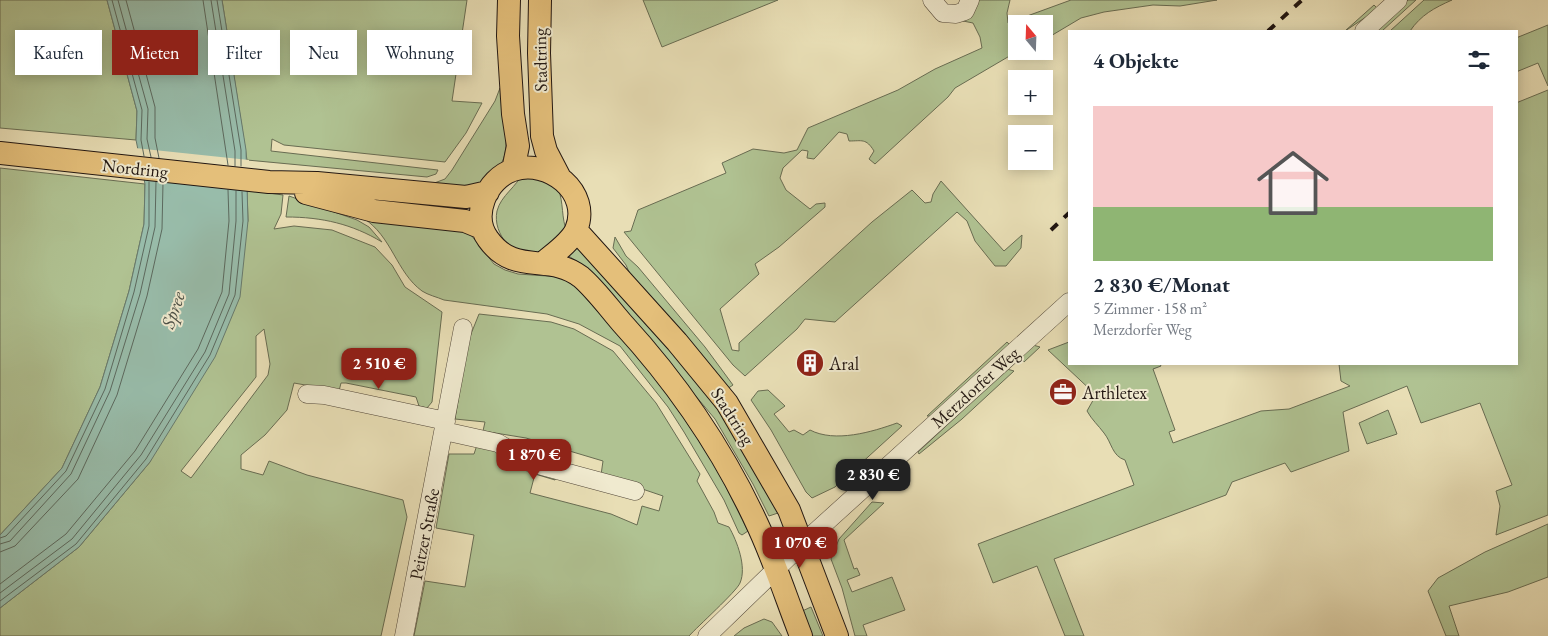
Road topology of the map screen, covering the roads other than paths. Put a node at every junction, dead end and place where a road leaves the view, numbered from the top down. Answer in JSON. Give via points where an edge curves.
{"nodes":[{"id":1,"x":509,"y":0,"type":"edge"},
{"id":2,"x":540,"y":0,"type":"edge"},
{"id":3,"x":932,"y":0,"type":"edge"},
{"id":4,"x":970,"y":0,"type":"edge"},
{"id":5,"x":1398,"y":0,"type":"edge"},
{"id":6,"x":1365,"y":30,"type":"edge"},
{"id":7,"x":0,"y":153,"type":"edge"},
{"id":8,"x":513,"y":170,"type":"junction"},
{"id":9,"x":559,"y":176,"type":"junction"},
{"id":10,"x":270,"y":182,"type":"junction"},
{"id":11,"x":488,"y":192,"type":"junction"},
{"id":12,"x":482,"y":228,"type":"junction"},
{"id":13,"x":576,"y":230,"type":"junction"},
{"id":14,"x":543,"y":263,"type":"junction"},
{"id":15,"x":1068,"y":303,"type":"edge"},
{"id":16,"x":463,"y":328,"type":"dead end"},
{"id":17,"x":307,"y":394,"type":"dead end"},
{"id":18,"x":445,"y":426,"type":"junction"},
{"id":19,"x":635,"y":491,"type":"dead end"},
{"id":20,"x":802,"y":544,"type":"junction"},
{"id":21,"x":775,"y":570,"type":"junction"},
{"id":22,"x":404,"y":636,"type":"edge"},
{"id":23,"x":707,"y":636,"type":"edge"},
{"id":24,"x":801,"y":636,"type":"edge"},
{"id":25,"x":837,"y":636,"type":"edge"}],
"edges":[{"from":1,"to":8,"type":"main road","name":"Stadtring","via":[[508,36],[518,146]]},
{"from":2,"to":9,"type":"main road","name":"Stadtring","via":[[542,136]]},
{"from":3,"to":4,"type":"street","via":[[943,13],[956,14],[965,11]]},
{"from":5,"to":6,"type":"street"},
{"from":7,"to":10,"type":"main road","name":"Nordring"},
{"from":8,"to":9,"type":"main road","via":[[534,167]]},
{"from":8,"to":11,"type":"main road","via":[[499,178]]},
{"from":9,"to":13,"type":"main road","name":"Stadtring","via":[[577,202]]},
{"from":10,"to":11,"type":"main road","name":"Nordring","via":[[317,183],[466,197]]},
{"from":10,"to":12,"type":"main road","name":"Nordring","via":[[374,211],[465,221]]},
{"from":11,"to":12,"type":"main road","via":[[480,208]]},
{"from":12,"to":14,"type":"main road","name":"Stadtring","via":[[487,239],[512,260]]},
{"from":13,"to":14,"type":"main road"},
{"from":13,"to":20,"type":"main road","name":"Stadtring","via":[[727,403],[789,510]]},
{"from":14,"to":21,"type":"main road","name":"Stadtring","via":[[563,266],[581,277],[655,359],[710,438],[759,528]]},
{"from":15,"to":20,"type":"street","name":"Merzdorfer Weg"},
{"from":16,"to":18,"type":"street","name":"Peitzer Straße"},
{"from":17,"to":18,"type":"street","via":[[324,395]]},
{"from":18,"to":19,"type":"street","via":[[498,443],[531,463]]},
{"from":18,"to":22,"type":"street","name":"Peitzer Straße"},
{"from":20,"to":21,"type":"street","name":"Merzdorfer Weg"},
{"from":20,"to":25,"type":"main road","name":"Stadtring"},
{"from":21,"to":23,"type":"street","name":"Merzdorfer Weg"},
{"from":21,"to":24,"type":"main road","name":"Stadtring"}]}
